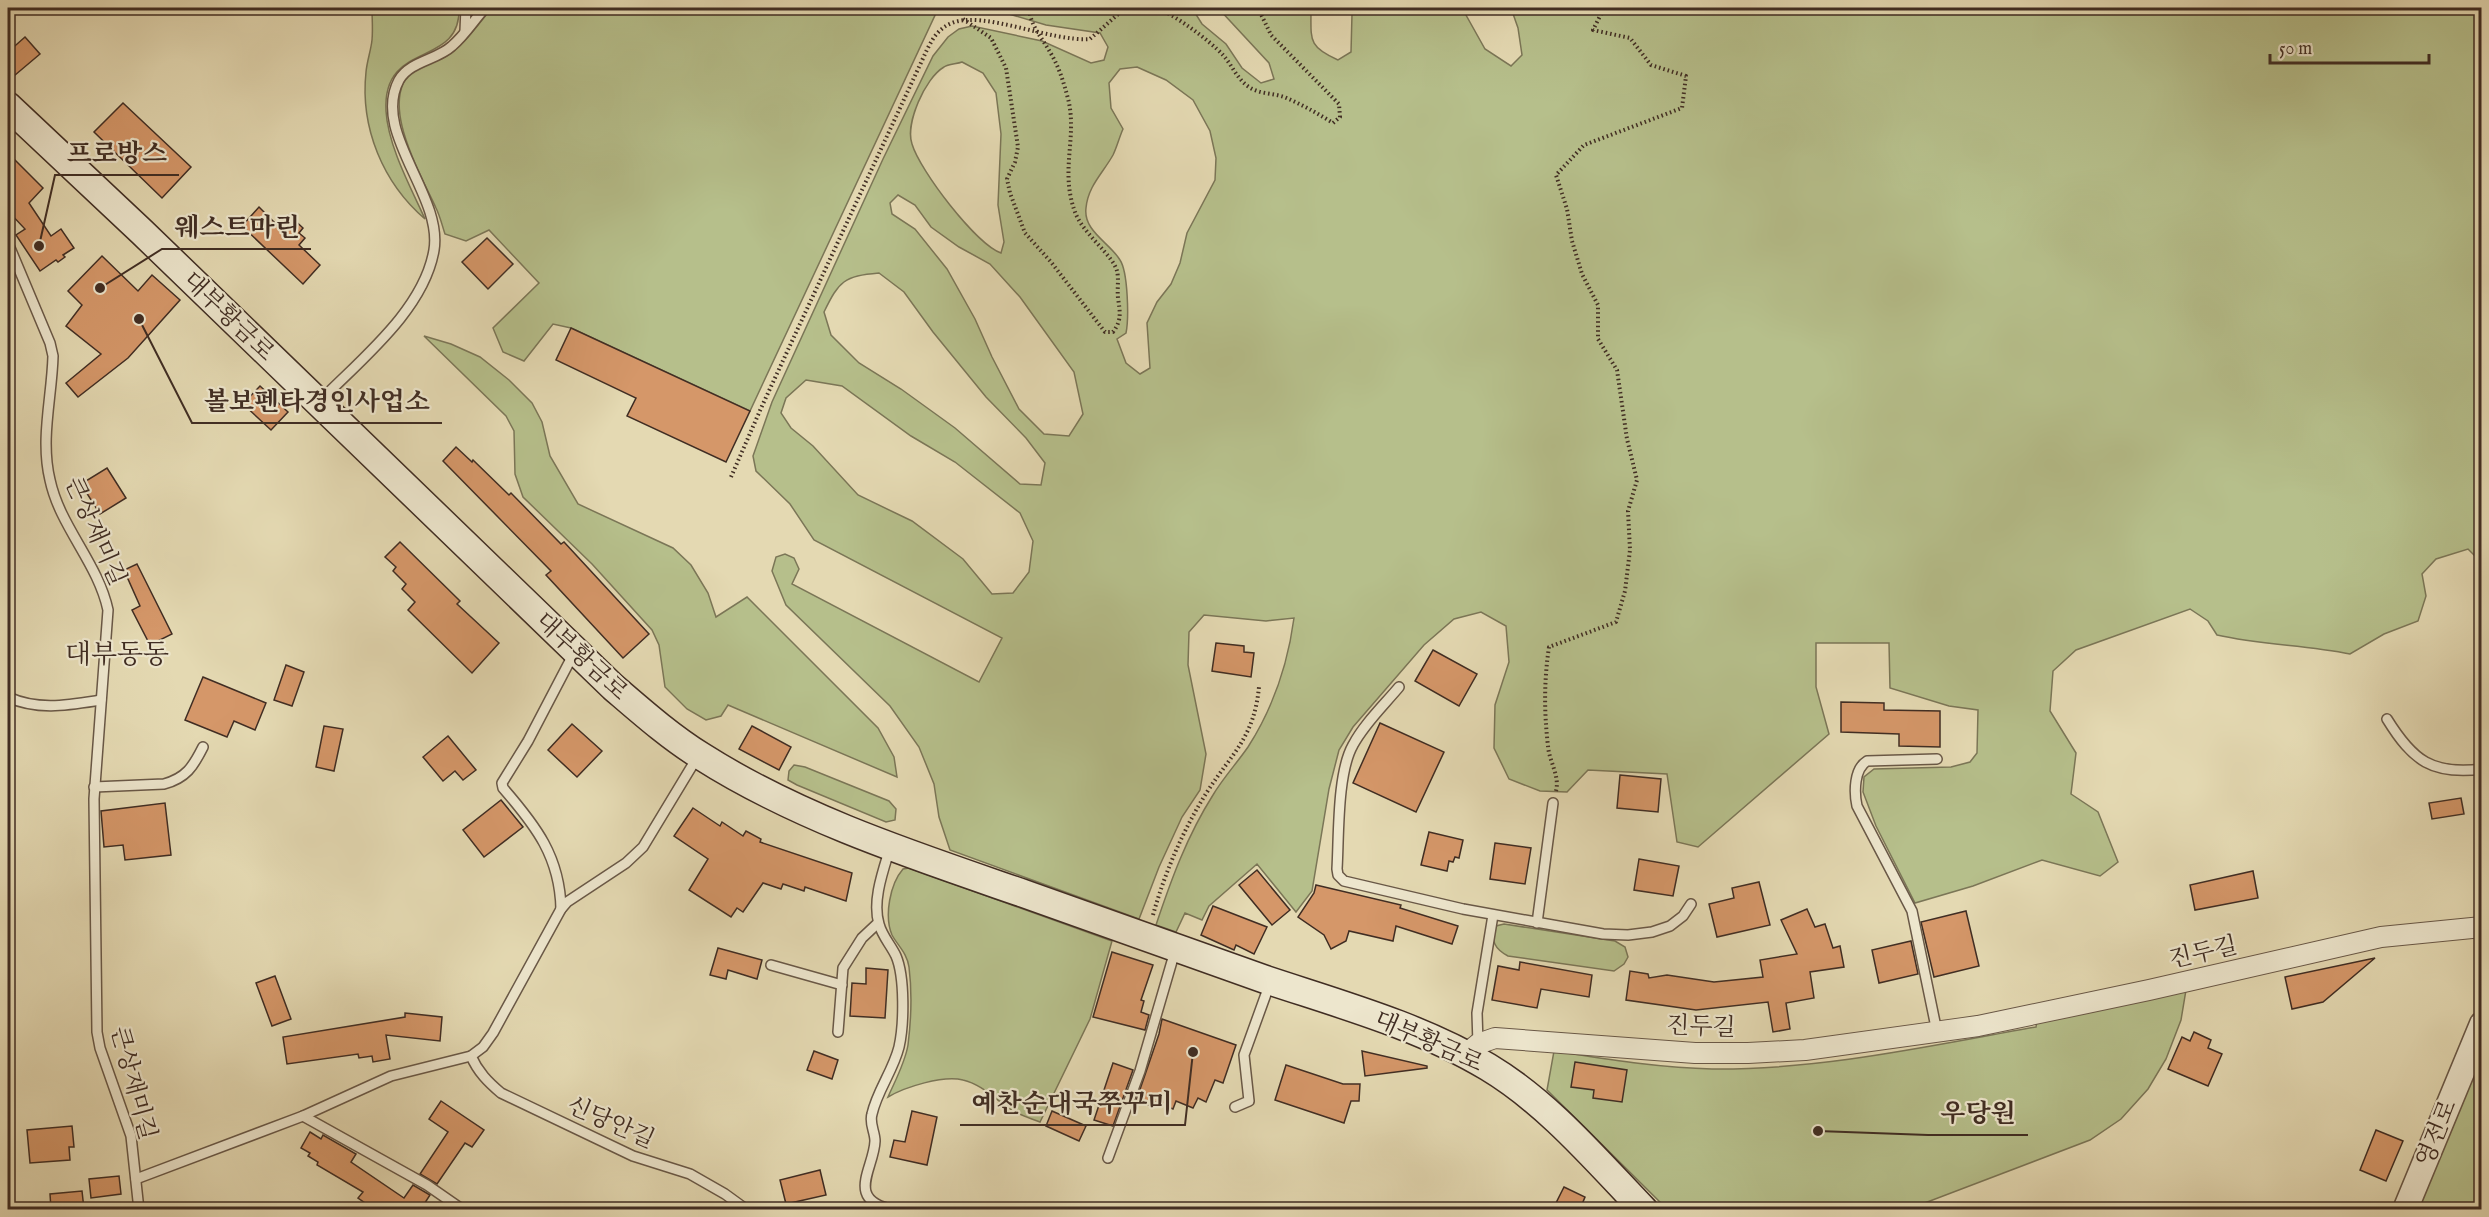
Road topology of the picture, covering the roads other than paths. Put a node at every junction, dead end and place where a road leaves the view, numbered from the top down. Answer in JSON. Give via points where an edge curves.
{"nodes":[{"id":1,"x":466,"y":8,"type":"edge"},
{"id":2,"x":485,"y":8,"type":"edge"},
{"id":3,"x":465,"y":31,"type":"junction"},
{"id":4,"x":10,"y":114,"type":"edge"},
{"id":5,"x":8,"y":243,"type":"edge"},
{"id":6,"x":318,"y":403,"type":"junction"},
{"id":7,"x":576,"y":651,"type":"junction"},
{"id":8,"x":1399,"y":687,"type":"dead end"},
{"id":9,"x":8,"y":697,"type":"edge"},
{"id":10,"x":101,"y":700,"type":"junction"},
{"id":11,"x":2387,"y":719,"type":"dead end"},
{"id":12,"x":203,"y":747,"type":"dead end"},
{"id":13,"x":698,"y":754,"type":"junction"},
{"id":14,"x":1937,"y":759,"type":"dead end"},
{"id":15,"x":2481,"y":769,"type":"edge"},
{"id":16,"x":94,"y":787,"type":"junction"},
{"id":17,"x":1553,"y":803,"type":"road end"},
{"id":18,"x":891,"y":846,"type":"junction"},
{"id":19,"x":1691,"y":904,"type":"dead end"},
{"id":20,"x":561,"y":909,"type":"junction"},
{"id":21,"x":1493,"y":915,"type":"junction"},
{"id":22,"x":878,"y":923,"type":"junction"},
{"id":23,"x":1537,"y":923,"type":"junction"},
{"id":24,"x":2481,"y":927,"type":"edge"},
{"id":25,"x":1176,"y":948,"type":"junction"},
{"id":26,"x":771,"y":965,"type":"dead end"},
{"id":27,"x":1271,"y":981,"type":"junction"},
{"id":28,"x":842,"y":985,"type":"junction"},
{"id":29,"x":2481,"y":1024,"type":"edge"},
{"id":30,"x":838,"y":1032,"type":"dead end"},
{"id":31,"x":1937,"y":1032,"type":"junction"},
{"id":32,"x":1472,"y":1049,"type":"junction"},
{"id":33,"x":471,"y":1056,"type":"junction"},
{"id":34,"x":1235,"y":1107,"type":"dead end"},
{"id":35,"x":303,"y":1116,"type":"junction"},
{"id":36,"x":1108,"y":1158,"type":"dead end"},
{"id":37,"x":136,"y":1179,"type":"junction"},
{"id":38,"x":139,"y":1209,"type":"edge"},
{"id":39,"x":463,"y":1209,"type":"edge"},
{"id":40,"x":747,"y":1209,"type":"edge"},
{"id":41,"x":894,"y":1209,"type":"edge"},
{"id":42,"x":1644,"y":1209,"type":"edge"},
{"id":43,"x":2405,"y":1209,"type":"edge"}],
"edges":[{"from":1,"to":3,"type":"lane"},
{"from":2,"to":3,"type":"lane"},
{"from":3,"to":6,"type":"lane","via":[[443,53],[405,71],[394,94],[397,129],[431,215],[434,250],[424,278],[396,323]]},
{"from":4,"to":6,"type":"main road","name":"대부황금로","via":[[142,232]]},
{"from":5,"to":10,"type":"lane","name":"큰상재미길","via":[[53,356],[46,438],[50,481],[107,603]]},
{"from":6,"to":7,"type":"main road","name":"대부황금로"},
{"from":7,"to":13,"type":"main road","name":"대부황금로","via":[[640,710]]},
{"from":7,"to":20,"type":"lane","via":[[502,783],[543,838],[558,876]]},
{"from":8,"to":21,"type":"lane","via":[[1364,729],[1345,764],[1338,875],[1353,885]]},
{"from":9,"to":10,"type":"lane","via":[[27,704],[53,706]]},
{"from":10,"to":16,"type":"lane","name":"큰상재미길"},
{"from":11,"to":15,"type":"lane","via":[[2413,753],[2432,766],[2453,772]]},
{"from":12,"to":16,"type":"lane","via":[[191,769],[174,781]]},
{"from":13,"to":18,"type":"main road","name":"대부황금로","via":[[765,791]]},
{"from":13,"to":20,"type":"lane","via":[[644,847]]},
{"from":14,"to":31,"type":"lane","via":[[1867,761],[1858,772],[1855,797],[1912,911]]},
{"from":16,"to":37,"type":"lane","name":"큰상재미길","via":[[97,1032],[129,1126]]},
{"from":17,"to":23,"type":"lane"},
{"from":18,"to":22,"type":"lane","via":[[877,903]]},
{"from":18,"to":25,"type":"main road","name":"대부황금로"},
{"from":19,"to":23,"type":"lane","via":[[1670,926],[1636,934],[1603,934]]},
{"from":20,"to":33,"type":"lane","via":[[493,1034]]},
{"from":21,"to":23,"type":"lane"},
{"from":21,"to":32,"type":"lane","name":"대부황금로"},
{"from":22,"to":28,"type":"lane","via":[[851,951],[843,968]]},
{"from":22,"to":41,"type":"lane","via":[[901,973],[899,1044],[871,1117],[875,1142],[865,1186],[868,1196],[877,1204]]},
{"from":24,"to":31,"type":"street","name":"진두길","via":[[2381,937],[2149,990]]},
{"from":25,"to":27,"type":"main road","name":"대부황금로"},
{"from":25,"to":36,"type":"lane","via":[[1140,1071]]},
{"from":26,"to":28,"type":"lane"},
{"from":27,"to":32,"type":"main road","name":"대부황금로"},
{"from":27,"to":34,"type":"lane","via":[[1244,1055],[1249,1101]]},
{"from":28,"to":30,"type":"lane"},
{"from":29,"to":43,"type":"street","name":"영전로"},
{"from":31,"to":32,"type":"street","name":"진두길","via":[[1805,1050],[1748,1053],[1695,1053],[1515,1038],[1495,1038]]},
{"from":32,"to":42,"type":"main road","name":"대부황금로","via":[[1550,1114]]},
{"from":33,"to":35,"type":"lane","via":[[391,1076]]},
{"from":33,"to":40,"type":"lane","name":"신당안길","via":[[486,1080],[501,1093],[633,1156],[690,1174]]},
{"from":35,"to":37,"type":"lane"},
{"from":35,"to":39,"type":"lane"},
{"from":37,"to":38,"type":"lane","name":"큰상재미길"}]}
